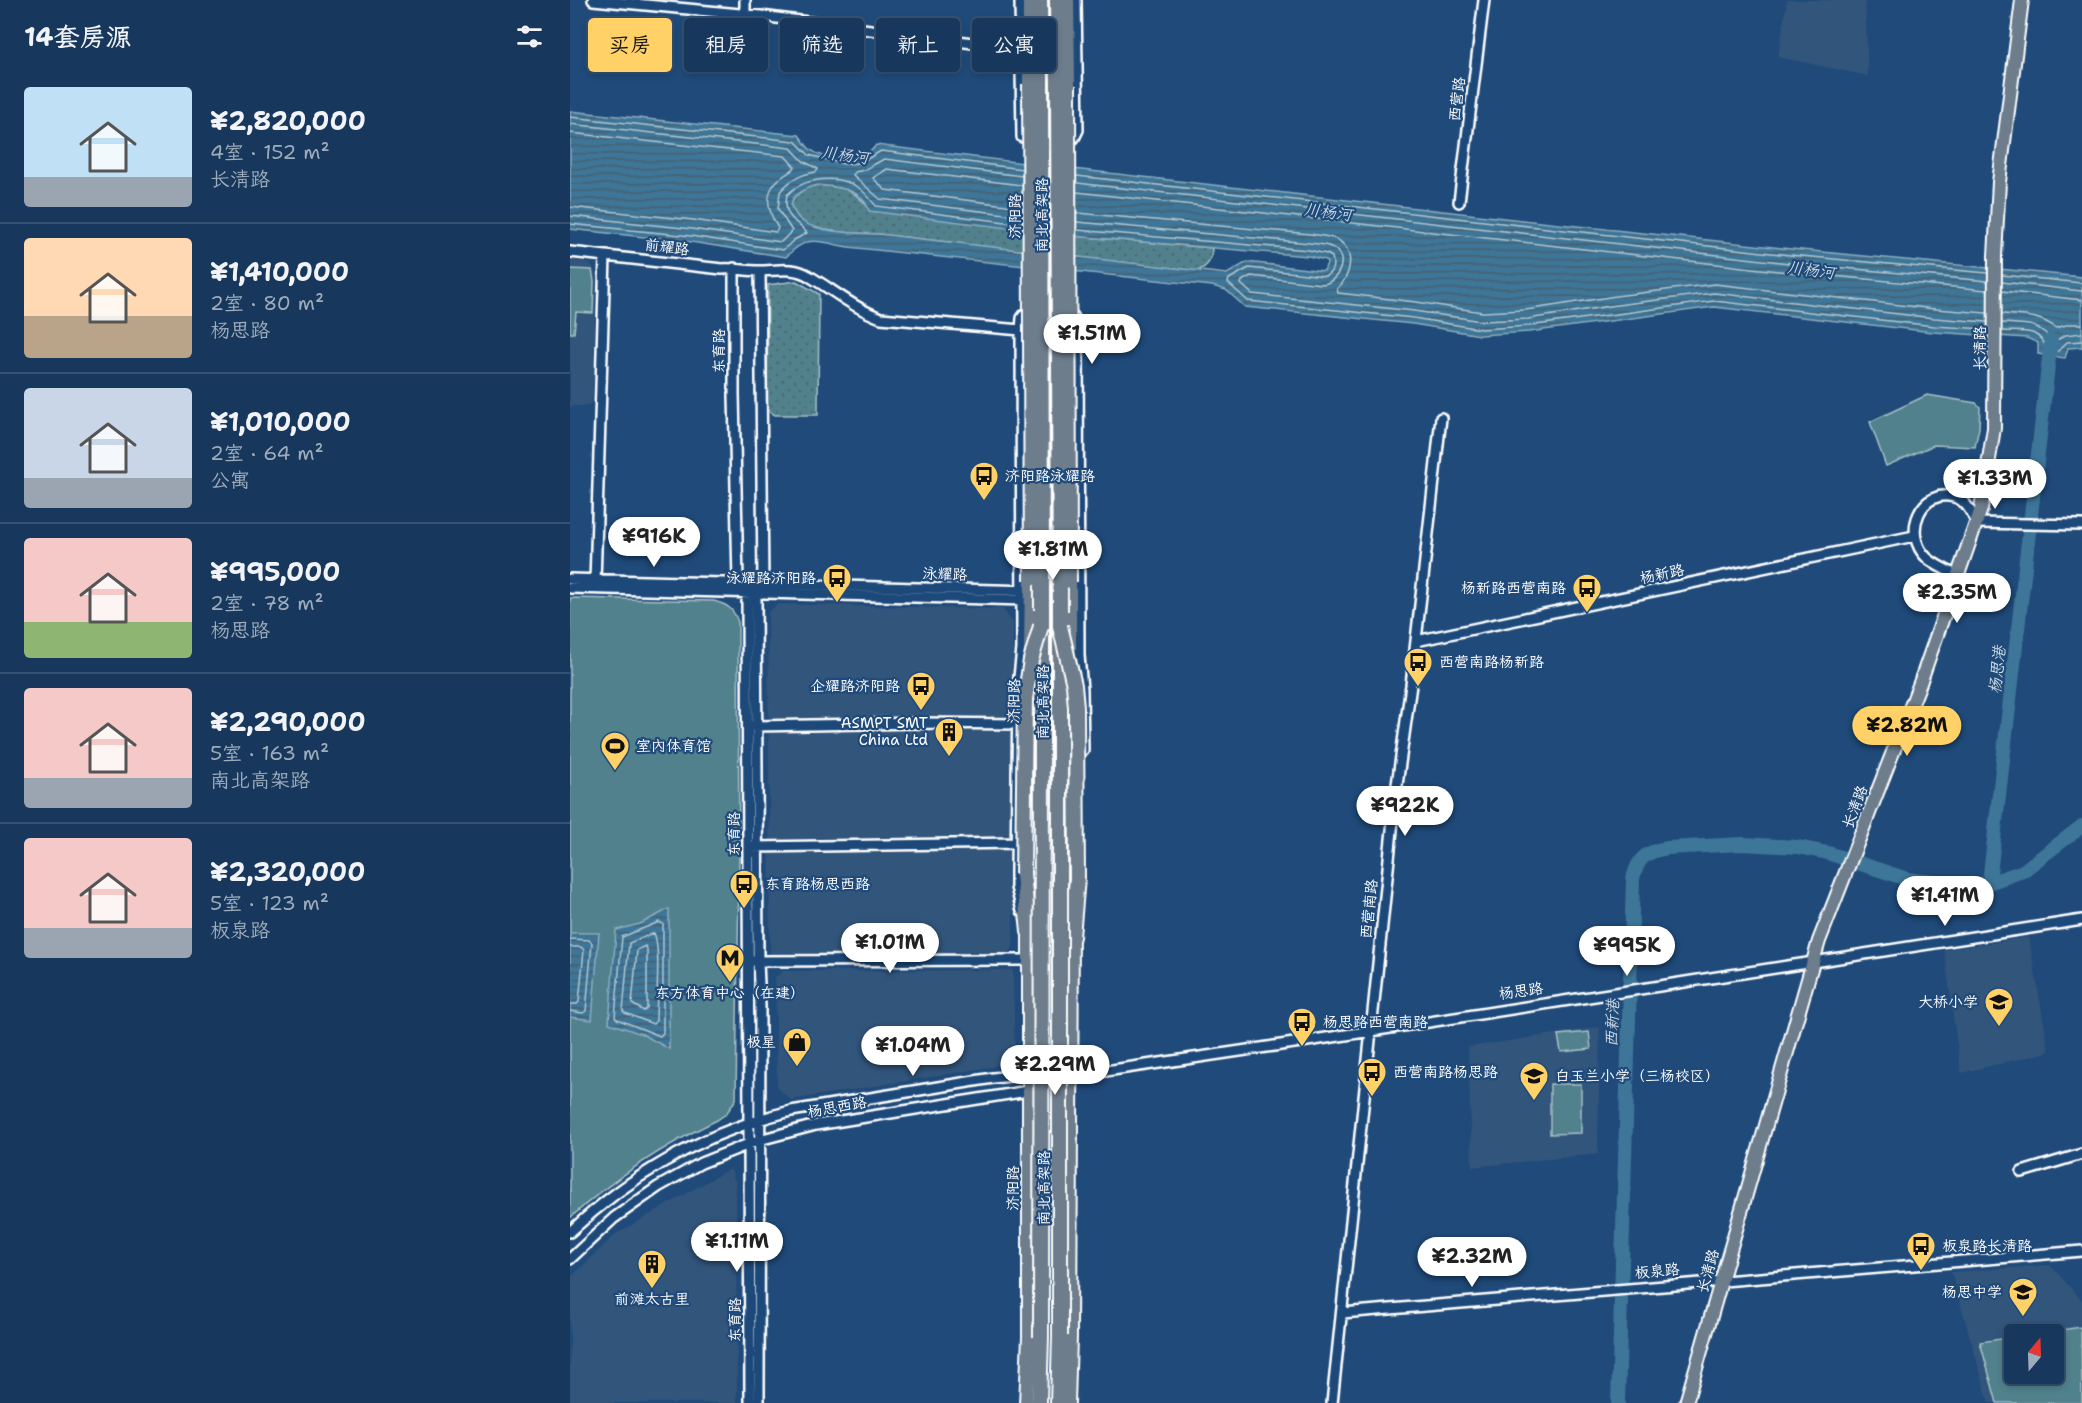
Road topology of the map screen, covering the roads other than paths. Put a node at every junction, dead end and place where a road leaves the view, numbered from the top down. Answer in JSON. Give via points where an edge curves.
{"nodes":[{"id":1,"x":593,"y":0,"type":"edge"},
{"id":2,"x":745,"y":0,"type":"edge"},
{"id":3,"x":1020,"y":0,"type":"edge"},
{"id":4,"x":1029,"y":0,"type":"edge"},
{"id":5,"x":1040,"y":0,"type":"edge"},
{"id":6,"x":1057,"y":0,"type":"edge"},
{"id":7,"x":1068,"y":0,"type":"edge"},
{"id":8,"x":1076,"y":0,"type":"edge"},
{"id":9,"x":1484,"y":0,"type":"edge"},
{"id":10,"x":2022,"y":0,"type":"edge"},
{"id":11,"x":745,"y":15,"type":"junction"},
{"id":12,"x":1020,"y":18,"type":"edge"},
{"id":13,"x":972,"y":43,"type":"edge"},
{"id":14,"x":1021,"y":72,"type":"edge"},
{"id":15,"x":1459,"y":202,"type":"dead end"},
{"id":16,"x":570,"y":252,"type":"edge"},
{"id":17,"x":605,"y":256,"type":"junction"},
{"id":18,"x":734,"y":268,"type":"junction"},
{"id":19,"x":760,"y":271,"type":"junction"},
{"id":20,"x":1021,"y":330,"type":"junction"},
{"id":21,"x":1441,"y":418,"type":"dead end"},
{"id":22,"x":1977,"y":523,"type":"junction"},
{"id":23,"x":2082,"y":525,"type":"edge"},
{"id":24,"x":1914,"y":536,"type":"junction"},
{"id":25,"x":1959,"y":576,"type":"junction"},
{"id":26,"x":570,"y":579,"type":"edge"},
{"id":27,"x":738,"y":583,"type":"junction"},
{"id":28,"x":595,"y":584,"type":"junction"},
{"id":29,"x":764,"y":584,"type":"junction"},
{"id":30,"x":570,"y":588,"type":"edge"},
{"id":31,"x":1027,"y":592,"type":"junction"},
{"id":32,"x":752,"y":593,"type":"junction"},
{"id":33,"x":1070,"y":597,"type":"junction"},
{"id":34,"x":1041,"y":626,"type":"junction"},
{"id":35,"x":1060,"y":626,"type":"junction"},
{"id":36,"x":1416,"y":641,"type":"junction"},
{"id":37,"x":1018,"y":724,"type":"junction"},
{"id":38,"x":752,"y":726,"type":"junction"},
{"id":39,"x":1016,"y":843,"type":"junction"},
{"id":40,"x":753,"y":847,"type":"junction"},
{"id":41,"x":2082,"y":920,"type":"edge"},
{"id":42,"x":1029,"y":932,"type":"junction"},
{"id":43,"x":1072,"y":937,"type":"junction"},
{"id":44,"x":1030,"y":960,"type":"junction"},
{"id":45,"x":754,"y":961,"type":"junction"},
{"id":46,"x":1813,"y":962,"type":"junction"},
{"id":47,"x":1372,"y":1030,"type":"junction"},
{"id":48,"x":1029,"y":1074,"type":"junction"},
{"id":49,"x":1072,"y":1076,"type":"junction"},
{"id":50,"x":1028,"y":1091,"type":"junction"},
{"id":51,"x":754,"y":1121,"type":"junction"},
{"id":52,"x":754,"y":1141,"type":"junction"},
{"id":53,"x":2082,"y":1154,"type":"edge"},
{"id":54,"x":2022,"y":1172,"type":"dead end"},
{"id":55,"x":570,"y":1232,"type":"edge"},
{"id":56,"x":2082,"y":1251,"type":"edge"},
{"id":57,"x":570,"y":1259,"type":"edge"},
{"id":58,"x":1721,"y":1281,"type":"junction"},
{"id":59,"x":1342,"y":1313,"type":"junction"},
{"id":60,"x":750,"y":1403,"type":"edge"},
{"id":61,"x":759,"y":1403,"type":"edge"},
{"id":62,"x":1026,"y":1403,"type":"edge"},
{"id":63,"x":1039,"y":1403,"type":"edge"},
{"id":64,"x":1058,"y":1403,"type":"edge"},
{"id":65,"x":1068,"y":1403,"type":"edge"},
{"id":66,"x":1332,"y":1403,"type":"edge"},
{"id":67,"x":1686,"y":1403,"type":"edge"}],
"edges":[{"from":1,"to":11,"type":"street"},
{"from":2,"to":11,"type":"street"},
{"from":3,"to":12,"type":"street"},
{"from":4,"to":31,"type":"main road","name":"济阳路","bridge":true},
{"from":5,"to":34,"type":"highway","name":"南北高架路","bridge":true},
{"from":6,"to":35,"type":"highway","name":"南北高架路","bridge":true},
{"from":7,"to":33,"type":"main road","bridge":true},
{"from":8,"to":14,"type":"street","via":[[1078,130],[1074,138],[1022,137]]},
{"from":9,"to":15,"type":"street","name":"西营路"},
{"from":10,"to":22,"type":"main road","name":"长清路","via":[[1999,182],[1994,428]]},
{"from":11,"to":13,"type":"street"},
{"from":16,"to":17,"type":"street","name":"前耀路"},
{"from":17,"to":18,"type":"street","name":"前耀路"},
{"from":17,"to":28,"type":"street"},
{"from":18,"to":19,"type":"street","name":"前耀路"},
{"from":18,"to":27,"type":"street","name":"东育路"},
{"from":19,"to":20,"type":"street","name":"前耀路","via":[[779,268],[808,275],[881,318]]},
{"from":19,"to":29,"type":"street"},
{"from":20,"to":31,"type":"street"},
{"from":20,"to":43,"type":"street","via":[[1022,318],[1029,313],[1068,314],[1078,326],[1084,878]]},
{"from":21,"to":36,"type":"street","name":"西营南路"},
{"from":22,"to":23,"type":"street"},
{"from":22,"to":24,"type":"street","via":[[1958,498],[1936,498],[1918,513]]},
{"from":22,"to":25,"type":"main road","name":"长清路"},
{"from":24,"to":25,"type":"street","via":[[1926,558]]},
{"from":24,"to":36,"type":"street","name":"杨新路"},
{"from":25,"to":46,"type":"main road","name":"长清路"},
{"from":26,"to":28,"type":"street","name":"泳耀路"},
{"from":27,"to":28,"type":"street","name":"泳耀路"},
{"from":27,"to":29,"type":"street","name":"泳耀路"},
{"from":27,"to":32,"type":"street"},
{"from":28,"to":30,"type":"street","name":"泳耀路"},
{"from":28,"to":32,"type":"street","name":"泳耀路"},
{"from":29,"to":31,"type":"street","name":"泳耀路"},
{"from":29,"to":32,"type":"street"},
{"from":31,"to":32,"type":"street","name":"泳耀路"},
{"from":31,"to":33,"type":"street","name":"泳耀路"},
{"from":31,"to":37,"type":"street"},
{"from":31,"to":42,"type":"main road","name":"济阳路"},
{"from":32,"to":38,"type":"street","name":"东育路"},
{"from":33,"to":43,"type":"main road"},
{"from":34,"to":42,"type":"highway","bridge":true,"via":[[1025,699],[1023,874]]},
{"from":34,"to":63,"type":"highway","name":"南北高架路","bridge":true},
{"from":35,"to":43,"type":"highway","bridge":true,"via":[[1076,706],[1077,878]]},
{"from":35,"to":64,"type":"highway","name":"南北高架路","bridge":true},
{"from":36,"to":47,"type":"street","name":"西营南路"},
{"from":37,"to":38,"type":"street"},
{"from":37,"to":39,"type":"street"},
{"from":38,"to":40,"type":"street","name":"东育路"},
{"from":39,"to":40,"type":"street"},
{"from":39,"to":42,"type":"street","via":[[1016,886]]},
{"from":40,"to":45,"type":"street","name":"东育路"},
{"from":41,"to":46,"type":"street","name":"杨思路"},
{"from":42,"to":44,"type":"main road","name":"济阳路"},
{"from":43,"to":49,"type":"main road"},
{"from":44,"to":45,"type":"street"},
{"from":44,"to":48,"type":"main road","name":"济阳路"},
{"from":45,"to":51,"type":"street","name":"东育路","via":[[760,1007]]},
{"from":46,"to":47,"type":"street","name":"杨思路"},
{"from":46,"to":58,"type":"main road","name":"长清路"},
{"from":47,"to":49,"type":"street","name":"杨思路"},
{"from":47,"to":59,"type":"street","name":"西营南路"},
{"from":48,"to":49,"type":"street","name":"杨思西路"},
{"from":48,"to":50,"type":"main road","name":"济阳路"},
{"from":48,"to":51,"type":"street","name":"杨思西路","via":[[813,1106]]},
{"from":49,"to":50,"type":"street","name":"杨思西路"},
{"from":49,"to":65,"type":"main road"},
{"from":50,"to":52,"type":"street","name":"杨思西路","via":[[816,1125]]},
{"from":50,"to":62,"type":"main road","name":"济阳路"},
{"from":51,"to":52,"type":"street","name":"东育路"},
{"from":51,"to":55,"type":"street","name":"杨思西路","via":[[693,1146],[647,1171]]},
{"from":52,"to":57,"type":"street","name":"杨思西路","via":[[701,1163],[658,1187],[614,1218]]},
{"from":52,"to":60,"type":"street","name":"东育路"},
{"from":52,"to":61,"type":"street","name":"东育路"},
{"from":53,"to":54,"type":"street"},
{"from":56,"to":58,"type":"street","name":"板泉路"},
{"from":58,"to":59,"type":"street","name":"板泉路"},
{"from":58,"to":67,"type":"main road","name":"长清路"},
{"from":59,"to":66,"type":"street","name":"西营南路"}]}
